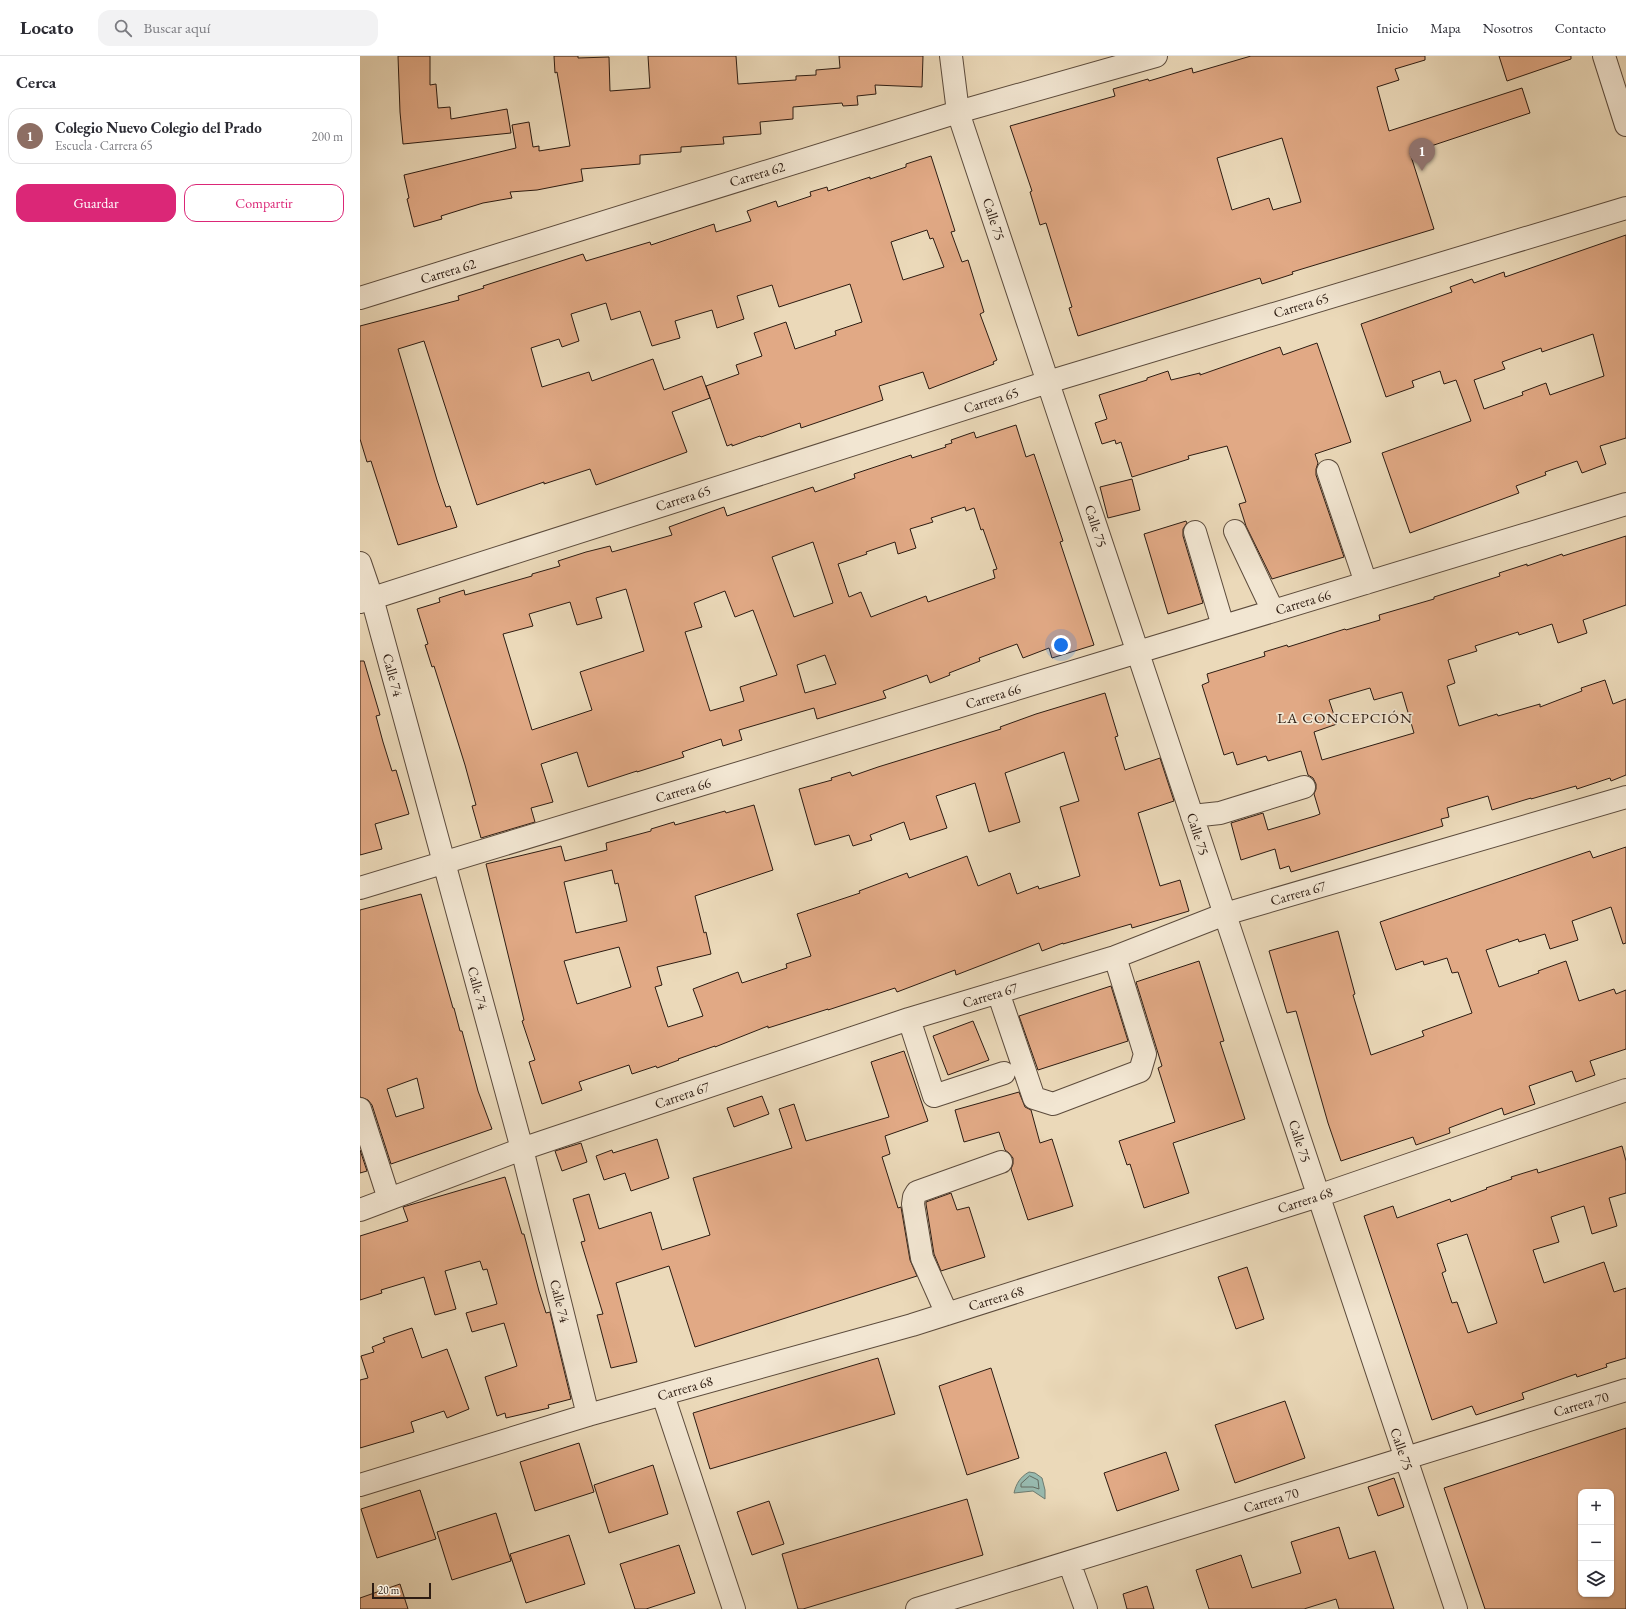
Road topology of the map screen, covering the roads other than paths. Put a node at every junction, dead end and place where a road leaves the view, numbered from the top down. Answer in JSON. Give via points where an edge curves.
{"nodes":[{"id":1,"x":951,"y":56,"type":"edge"},
{"id":2,"x":1156,"y":56,"type":"edge"},
{"id":3,"x":1604,"y":56,"type":"edge"},
{"id":4,"x":958,"y":112,"type":"junction"},
{"id":5,"x":1626,"y":125,"type":"edge"},
{"id":6,"x":1626,"y":208,"type":"edge"},
{"id":7,"x":360,"y":298,"type":"edge"},
{"id":8,"x":1048,"y":382,"type":"junction"},
{"id":9,"x":1328,"y":471,"type":"dead end"},
{"id":10,"x":1626,"y":504,"type":"edge"},
{"id":11,"x":1235,"y":531,"type":"dead end"},
{"id":12,"x":1195,"y":532,"type":"dead end"},
{"id":13,"x":360,"y":563,"type":"edge"},
{"id":14,"x":1366,"y":583,"type":"junction"},
{"id":15,"x":366,"y":600,"type":"edge"},
{"id":16,"x":1273,"y":611,"type":"junction"},
{"id":17,"x":1223,"y":626,"type":"junction"},
{"id":18,"x":1138,"y":652,"type":"junction"},
{"id":19,"x":1304,"y":787,"type":"dead end"},
{"id":20,"x":1626,"y":796,"type":"edge"},
{"id":21,"x":1192,"y":816,"type":"junction"},
{"id":22,"x":444,"y":863,"type":"junction"},
{"id":23,"x":360,"y":888,"type":"edge"},
{"id":24,"x":1225,"y":914,"type":"junction"},
{"id":25,"x":1115,"y":957,"type":"junction"},
{"id":26,"x":998,"y":992,"type":"junction"},
{"id":27,"x":909,"y":1019,"type":"junction"},
{"id":28,"x":1004,"y":1072,"type":"dead end"},
{"id":29,"x":1626,"y":1090,"type":"edge"},
{"id":30,"x":360,"y":1109,"type":"edge"},
{"id":31,"x":522,"y":1149,"type":"junction"},
{"id":32,"x":1001,"y":1162,"type":"dead end"},
{"id":33,"x":1318,"y":1196,"type":"junction"},
{"id":34,"x":389,"y":1199,"type":"junction"},
{"id":35,"x":360,"y":1210,"type":"edge"},
{"id":36,"x":947,"y":1314,"type":"junction"},
{"id":37,"x":1626,"y":1390,"type":"edge"},
{"id":38,"x":663,"y":1395,"type":"junction"},
{"id":39,"x":588,"y":1415,"type":"junction"},
{"id":40,"x":1405,"y":1458,"type":"junction"},
{"id":41,"x":360,"y":1485,"type":"edge"},
{"id":42,"x":1069,"y":1562,"type":"junction"},
{"id":43,"x":966,"y":1602,"type":"edge"},
{"id":44,"x":734,"y":1609,"type":"edge"},
{"id":45,"x":917,"y":1609,"type":"edge"},
{"id":46,"x":1086,"y":1609,"type":"edge"},
{"id":47,"x":1456,"y":1609,"type":"edge"}],
"edges":[{"from":1,"to":4,"type":"street","name":"Calle 75"},
{"from":2,"to":4,"type":"street","name":"Carrera 62"},
{"from":3,"to":5,"type":"street"},
{"from":4,"to":7,"type":"street","name":"Carrera 62"},
{"from":4,"to":8,"type":"street","name":"Calle 75"},
{"from":6,"to":8,"type":"street","name":"Carrera 65"},
{"from":8,"to":15,"type":"street","name":"Carrera 65"},
{"from":8,"to":18,"type":"street","name":"Calle 75"},
{"from":9,"to":14,"type":"street"},
{"from":10,"to":14,"type":"street","name":"Carrera 66"},
{"from":11,"to":16,"type":"street"},
{"from":12,"to":17,"type":"street"},
{"from":13,"to":15,"type":"street","name":"Calle 74"},
{"from":14,"to":16,"type":"street","name":"Carrera 66"},
{"from":15,"to":22,"type":"street","name":"Calle 74"},
{"from":16,"to":17,"type":"street","name":"Carrera 66"},
{"from":17,"to":18,"type":"street","name":"Carrera 66"},
{"from":18,"to":21,"type":"street","name":"Calle 75"},
{"from":18,"to":22,"type":"street","name":"Carrera 66"},
{"from":19,"to":21,"type":"street","via":[[1220,813]]},
{"from":20,"to":24,"type":"street","name":"Carrera 67"},
{"from":21,"to":24,"type":"street","name":"Calle 75"},
{"from":22,"to":23,"type":"street","name":"Carrera 66"},
{"from":22,"to":31,"type":"street","name":"Calle 74"},
{"from":24,"to":25,"type":"street","name":"Carrera 67"},
{"from":24,"to":33,"type":"street","name":"Calle 75"},
{"from":25,"to":26,"type":"street","name":"Carrera 67"},
{"from":25,"to":26,"type":"street","via":[[1145,1054],[1140,1071],[1053,1104],[1034,1098]]},
{"from":26,"to":27,"type":"street","name":"Carrera 67"},
{"from":27,"to":28,"type":"street","via":[[934,1096]]},
{"from":27,"to":31,"type":"street","name":"Carrera 67"},
{"from":29,"to":33,"type":"street","name":"Carrera 68"},
{"from":30,"to":34,"type":"street"},
{"from":31,"to":34,"type":"street","name":"Carrera 67"},
{"from":31,"to":39,"type":"street","name":"Calle 74"},
{"from":32,"to":36,"type":"street","via":[[917,1192],[914,1197],[922,1258]]},
{"from":33,"to":36,"type":"street","name":"Carrera 68"},
{"from":33,"to":40,"type":"street","name":"Calle 75"},
{"from":34,"to":35,"type":"street","name":"Carrera 67"},
{"from":36,"to":38,"type":"street","name":"Carrera 68"},
{"from":37,"to":40,"type":"street","name":"Carrera 70"},
{"from":38,"to":39,"type":"street","name":"Carrera 68"},
{"from":38,"to":44,"type":"street"},
{"from":39,"to":41,"type":"street","name":"Carrera 68"},
{"from":40,"to":42,"type":"street","name":"Carrera 70"},
{"from":40,"to":47,"type":"street","name":"Calle 75"},
{"from":42,"to":43,"type":"street","name":"Carrera 70"},
{"from":42,"to":46,"type":"street"},
{"from":43,"to":45,"type":"street","name":"Carrera 70"}]}
